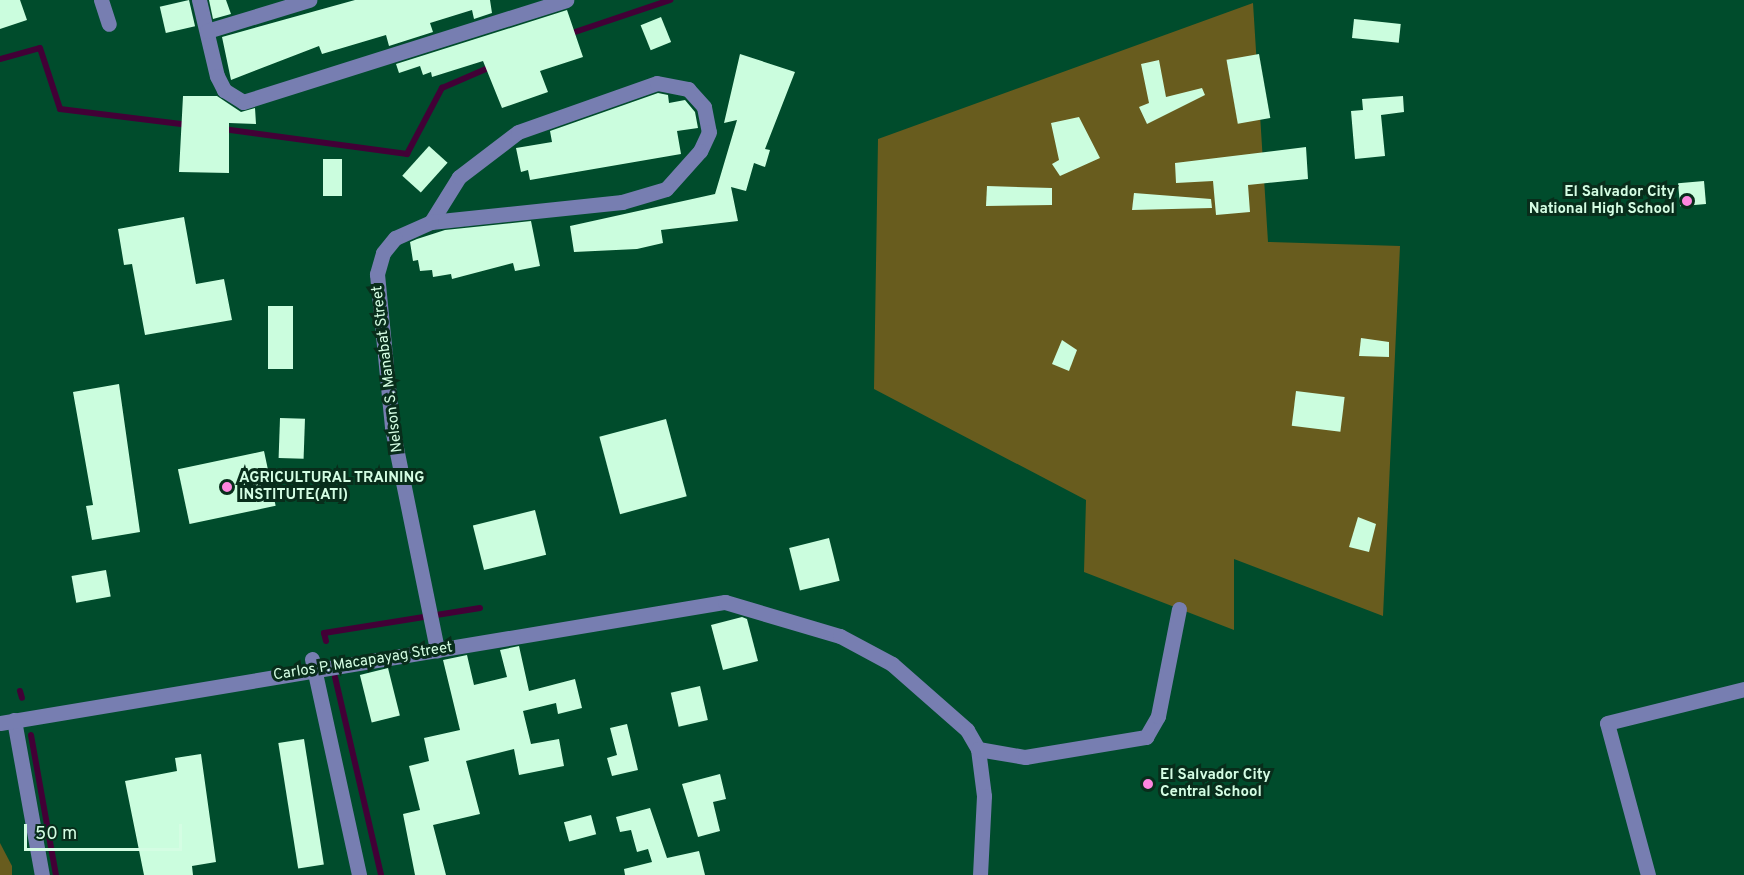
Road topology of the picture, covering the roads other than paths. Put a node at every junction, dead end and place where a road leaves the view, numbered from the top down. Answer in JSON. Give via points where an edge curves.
{"nodes":[{"id":1,"x":101,"y":0,"type":"edge"},
{"id":2,"x":199,"y":0,"type":"edge"},
{"id":3,"x":309,"y":0,"type":"edge"},
{"id":4,"x":566,"y":0,"type":"edge"},
{"id":5,"x":109,"y":24,"type":"dead end"},
{"id":6,"x":207,"y":30,"type":"junction"},
{"id":7,"x":431,"y":222,"type":"junction"},
{"id":8,"x":1179,"y":609,"type":"dead end"},
{"id":9,"x":437,"y":650,"type":"junction"},
{"id":10,"x":314,"y":664,"type":"junction"},
{"id":11,"x":1744,"y":688,"type":"edge"},
{"id":12,"x":7,"y":721,"type":"edge"},
{"id":13,"x":978,"y":749,"type":"junction"},
{"id":14,"x":42,"y":875,"type":"edge"},
{"id":15,"x":359,"y":875,"type":"edge"},
{"id":16,"x":980,"y":875,"type":"edge"},
{"id":17,"x":1648,"y":875,"type":"edge"}],
"edges":[{"from":1,"to":5,"type":"street"},
{"from":2,"to":6,"type":"street"},
{"from":3,"to":6,"type":"street"},
{"from":4,"to":6,"type":"street","via":[[243,102],[224,90]]},
{"from":7,"to":7,"type":"street","name":"Nelson S. Manabat Street","via":[[649,196],[677,181],[692,165],[709,132],[704,106],[688,89],[657,83],[518,132],[459,177]]},
{"from":7,"to":9,"type":"street","name":"Nelson S. Manabat Street","via":[[395,238],[377,274],[392,428]]},
{"from":8,"to":13,"type":"street","via":[[1158,716],[1146,737],[1025,758]]},
{"from":9,"to":10,"type":"street","name":"Carlos P. Macapayag Street"},
{"from":9,"to":13,"type":"street","name":"Carlos P. Macapayag Street","via":[[725,602],[840,636],[892,664],[967,730]]},
{"from":10,"to":12,"type":"street","name":"Carlos P. Macapayag Street"},
{"from":10,"to":15,"type":"street"},
{"from":11,"to":17,"type":"street","via":[[1607,723]]},
{"from":12,"to":14,"type":"street"},
{"from":13,"to":16,"type":"street","via":[[984,795]]}]}
